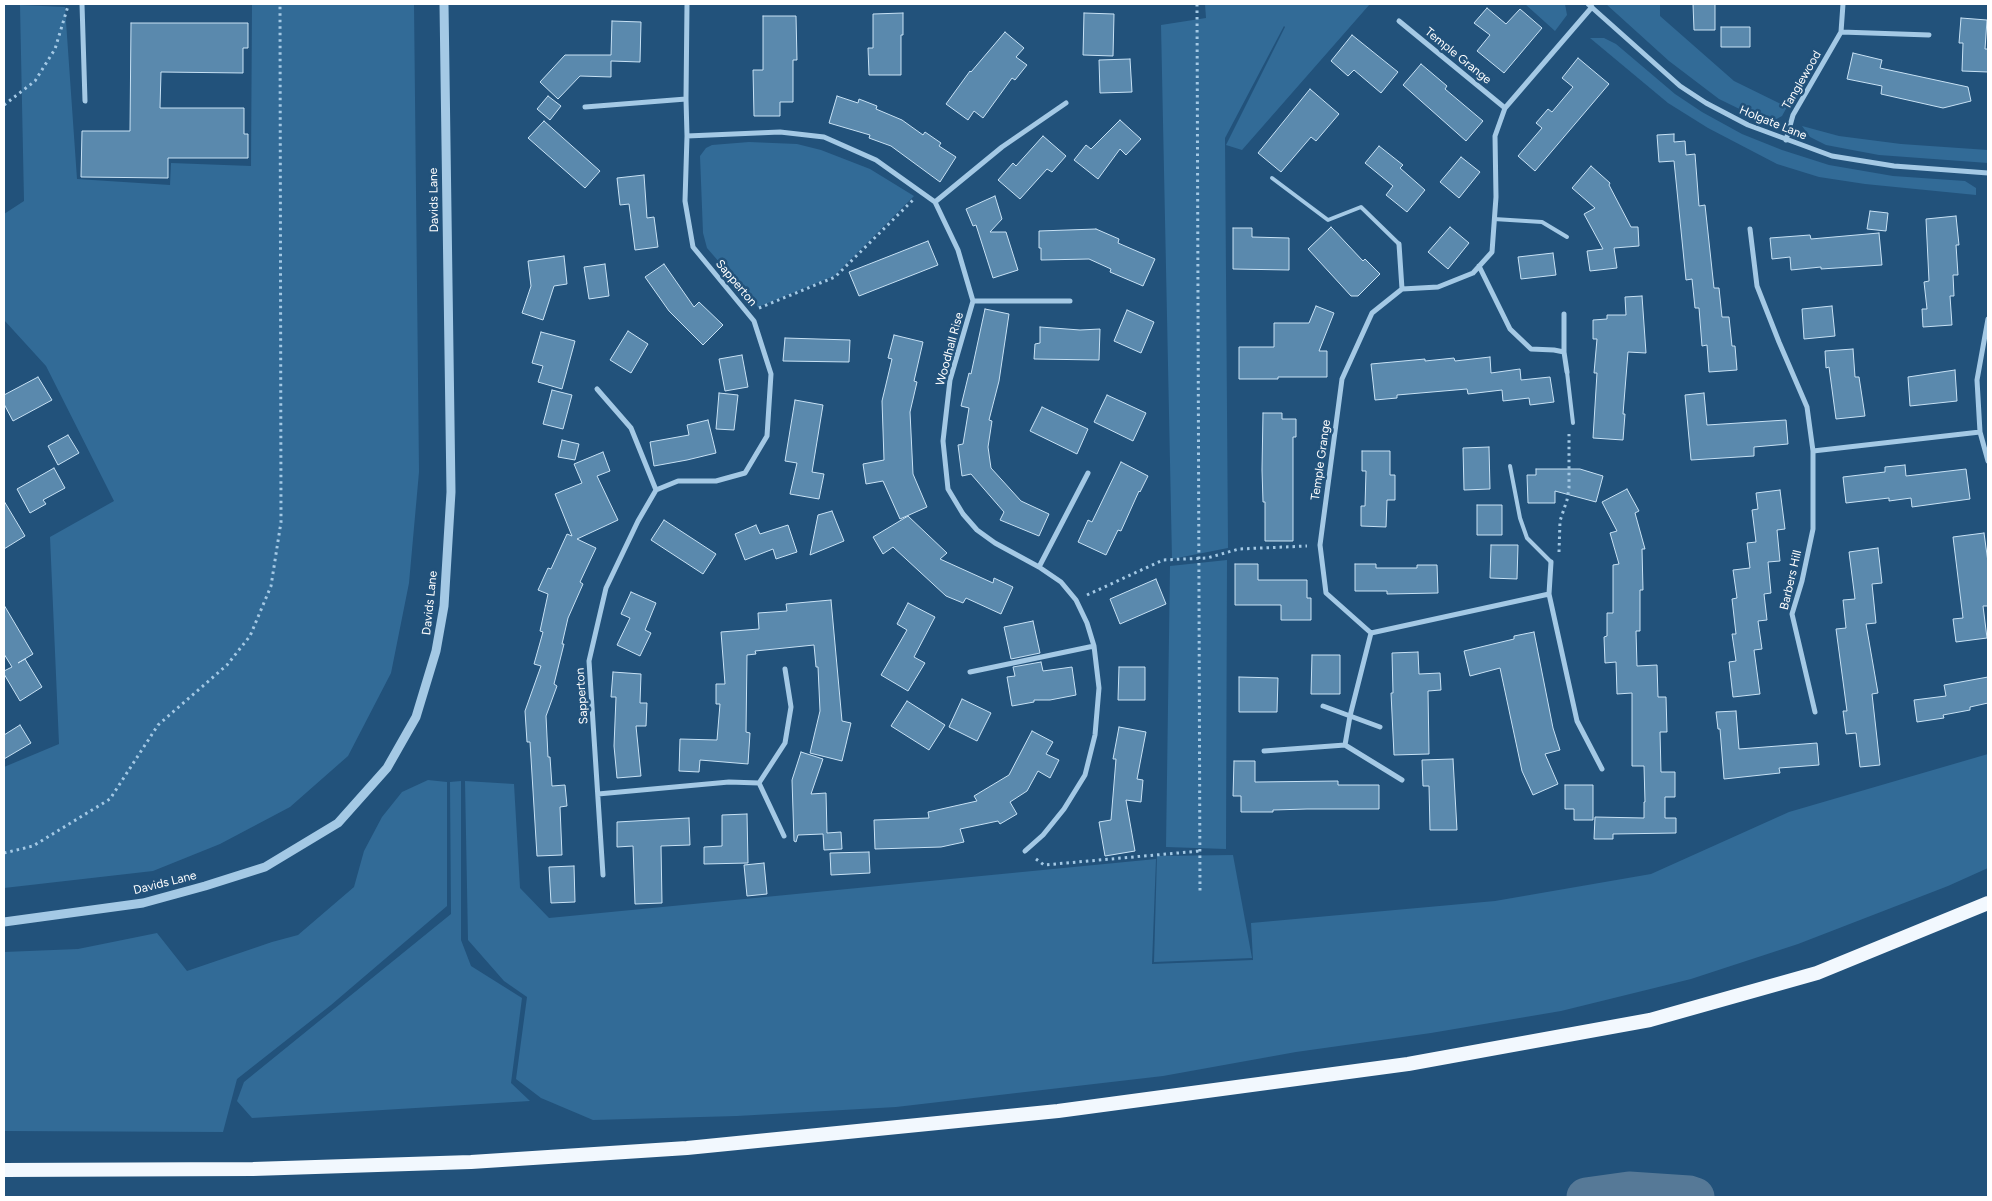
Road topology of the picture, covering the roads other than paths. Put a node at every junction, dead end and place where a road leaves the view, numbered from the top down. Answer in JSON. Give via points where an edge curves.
{"nodes":[{"id":1,"x":82,"y":4,"type":"edge"},
{"id":2,"x":444,"y":4,"type":"edge"},
{"id":3,"x":687,"y":4,"type":"edge"},
{"id":4,"x":1843,"y":4,"type":"edge"},
{"id":5,"x":1590,"y":6,"type":"edge"},
{"id":6,"x":1399,"y":21,"type":"dead end"},
{"id":7,"x":1841,"y":32,"type":"junction"},
{"id":8,"x":1929,"y":35,"type":"dead end"},
{"id":9,"x":686,"y":99,"type":"junction"},
{"id":10,"x":85,"y":101,"type":"dead end"},
{"id":11,"x":1066,"y":103,"type":"dead end"},
{"id":12,"x":585,"y":107,"type":"dead end"},
{"id":13,"x":1505,"y":108,"type":"junction"},
{"id":14,"x":687,"y":136,"type":"junction"},
{"id":15,"x":1786,"y":140,"type":"junction"},
{"id":16,"x":1988,"y":173,"type":"edge"},
{"id":17,"x":1272,"y":178,"type":"dead end"},
{"id":18,"x":936,"y":202,"type":"junction"},
{"id":19,"x":1494,"y":219,"type":"junction"},
{"id":20,"x":1750,"y":229,"type":"dead end"},
{"id":21,"x":1567,"y":237,"type":"dead end"},
{"id":22,"x":1399,"y":244,"type":"joint"},
{"id":23,"x":1480,"y":266,"type":"junction"},
{"id":24,"x":1402,"y":289,"type":"junction"},
{"id":25,"x":973,"y":301,"type":"junction"},
{"id":26,"x":1070,"y":301,"type":"dead end"},
{"id":27,"x":1564,"y":314,"type":"dead end"},
{"id":28,"x":1988,"y":319,"type":"edge"},
{"id":29,"x":1564,"y":352,"type":"junction"},
{"id":30,"x":1567,"y":372,"type":"joint"},
{"id":31,"x":597,"y":390,"type":"dead end"},
{"id":32,"x":1573,"y":423,"type":"road end"},
{"id":33,"x":1980,"y":432,"type":"junction"},
{"id":34,"x":1813,"y":451,"type":"junction"},
{"id":35,"x":1988,"y":461,"type":"edge"},
{"id":36,"x":1510,"y":466,"type":"dead end"},
{"id":37,"x":1088,"y":473,"type":"dead end"},
{"id":38,"x":656,"y":490,"type":"junction"},
{"id":39,"x":1552,"y":562,"type":"joint"},
{"id":40,"x":1039,"y":567,"type":"junction"},
{"id":41,"x":1549,"y":594,"type":"junction"},
{"id":42,"x":1371,"y":633,"type":"junction"},
{"id":43,"x":1094,"y":646,"type":"junction"},
{"id":44,"x":785,"y":669,"type":"dead end"},
{"id":45,"x":970,"y":672,"type":"dead end"},
{"id":46,"x":1323,"y":706,"type":"dead end"},
{"id":47,"x":1815,"y":712,"type":"dead end"},
{"id":48,"x":1350,"y":716,"type":"junction"},
{"id":49,"x":1380,"y":727,"type":"dead end"},
{"id":50,"x":1345,"y":745,"type":"junction"},
{"id":51,"x":1264,"y":751,"type":"dead end"},
{"id":52,"x":1602,"y":769,"type":"dead end"},
{"id":53,"x":1402,"y":780,"type":"dead end"},
{"id":54,"x":759,"y":783,"type":"junction"},
{"id":55,"x":598,"y":794,"type":"junction"},
{"id":56,"x":784,"y":836,"type":"dead end"},
{"id":57,"x":1025,"y":851,"type":"road end"},
{"id":58,"x":603,"y":874,"type":"dead end"},
{"id":59,"x":1988,"y":903,"type":"edge"},
{"id":60,"x":4,"y":922,"type":"edge"},
{"id":61,"x":4,"y":1170,"type":"edge"}],
"edges":[{"from":1,"to":10,"type":"street"},
{"from":2,"to":60,"type":"street","name":"Davids Lane","via":[[451,492],[442,615],[436,651],[416,717],[386,768],[338,823],[265,866],[143,903]]},
{"from":3,"to":9,"type":"street","name":"Sapperton"},
{"from":4,"to":7,"type":"street","name":"Tanglewood"},
{"from":5,"to":13,"type":"street"},
{"from":5,"to":15,"type":"street","name":"Holgate Lane","via":[[1680,86],[1748,125]]},
{"from":6,"to":13,"type":"street","name":"Temple Grange"},
{"from":7,"to":8,"type":"street"},
{"from":7,"to":15,"type":"street","name":"Tanglewood","via":[[1792,115]]},
{"from":9,"to":12,"type":"street"},
{"from":9,"to":14,"type":"street","name":"Sapperton"},
{"from":11,"to":18,"type":"street","via":[[1002,147]]},
{"from":13,"to":19,"type":"street","via":[[1495,136]]},
{"from":14,"to":18,"type":"street","name":"Woodhall Rise","via":[[780,132],[824,137],[876,160]]},
{"from":14,"to":38,"type":"street","name":"Sapperton","via":[[685,201],[693,247],[754,321],[771,374],[767,436],[745,473],[716,481],[678,481]]},
{"from":15,"to":16,"type":"street","name":"Holgate Lane","via":[[1832,156],[1894,166]]},
{"from":17,"to":22,"type":"lane","via":[[1328,220],[1361,207]]},
{"from":18,"to":25,"type":"street","name":"Woodhall Rise","via":[[958,250]]},
{"from":19,"to":21,"type":"lane","via":[[1542,222]]},
{"from":19,"to":23,"type":"street","via":[[1492,252]]},
{"from":20,"to":34,"type":"street","name":"Barbers Hill","via":[[1758,286],[1807,407]]},
{"from":22,"to":24,"type":"street"},
{"from":23,"to":24,"type":"street","via":[[1473,273],[1438,287]]},
{"from":23,"to":29,"type":"street","via":[[1510,330],[1531,349]]},
{"from":24,"to":42,"type":"street","name":"Temple Grange","via":[[1372,313],[1342,379],[1320,545],[1326,593]]},
{"from":25,"to":26,"type":"street","name":"Woodhall Rise"},
{"from":25,"to":40,"type":"street","name":"Woodhall Rise","via":[[950,380],[943,441],[948,490],[977,530]]},
{"from":27,"to":29,"type":"street"},
{"from":28,"to":33,"type":"street","via":[[1977,380]]},
{"from":29,"to":30,"type":"street"},
{"from":30,"to":32,"type":"lane"},
{"from":31,"to":38,"type":"street","via":[[631,428]]},
{"from":33,"to":34,"type":"street"},
{"from":33,"to":35,"type":"street"},
{"from":34,"to":47,"type":"street","name":"Barbers Hill","via":[[1813,529],[1792,614]]},
{"from":36,"to":39,"type":"lane","via":[[1527,538]]},
{"from":37,"to":40,"type":"street"},
{"from":38,"to":55,"type":"street","name":"Sapperton","via":[[606,588],[589,661]]},
{"from":39,"to":41,"type":"street"},
{"from":40,"to":43,"type":"street","name":"Woodhall Rise","via":[[1061,582],[1076,600]]},
{"from":41,"to":42,"type":"street"},
{"from":41,"to":52,"type":"street","via":[[1577,721]]},
{"from":42,"to":48,"type":"street"},
{"from":43,"to":45,"type":"street"},
{"from":43,"to":57,"type":"street","name":"Woodhall Rise","via":[[1099,688],[1095,735],[1085,775],[1064,810]]},
{"from":44,"to":54,"type":"street","via":[[791,707],[785,743]]},
{"from":46,"to":48,"type":"street"},
{"from":48,"to":49,"type":"street"},
{"from":48,"to":50,"type":"street"},
{"from":50,"to":51,"type":"street"},
{"from":50,"to":53,"type":"street"},
{"from":54,"to":55,"type":"street","via":[[729,782]]},
{"from":54,"to":56,"type":"street"},
{"from":55,"to":58,"type":"street","name":"Sapperton"},
{"from":59,"to":61,"type":"highway","via":[[1817,973],[1669,1015],[1408,1064],[1058,1111],[687,1148],[471,1162],[253,1169]]}]}
